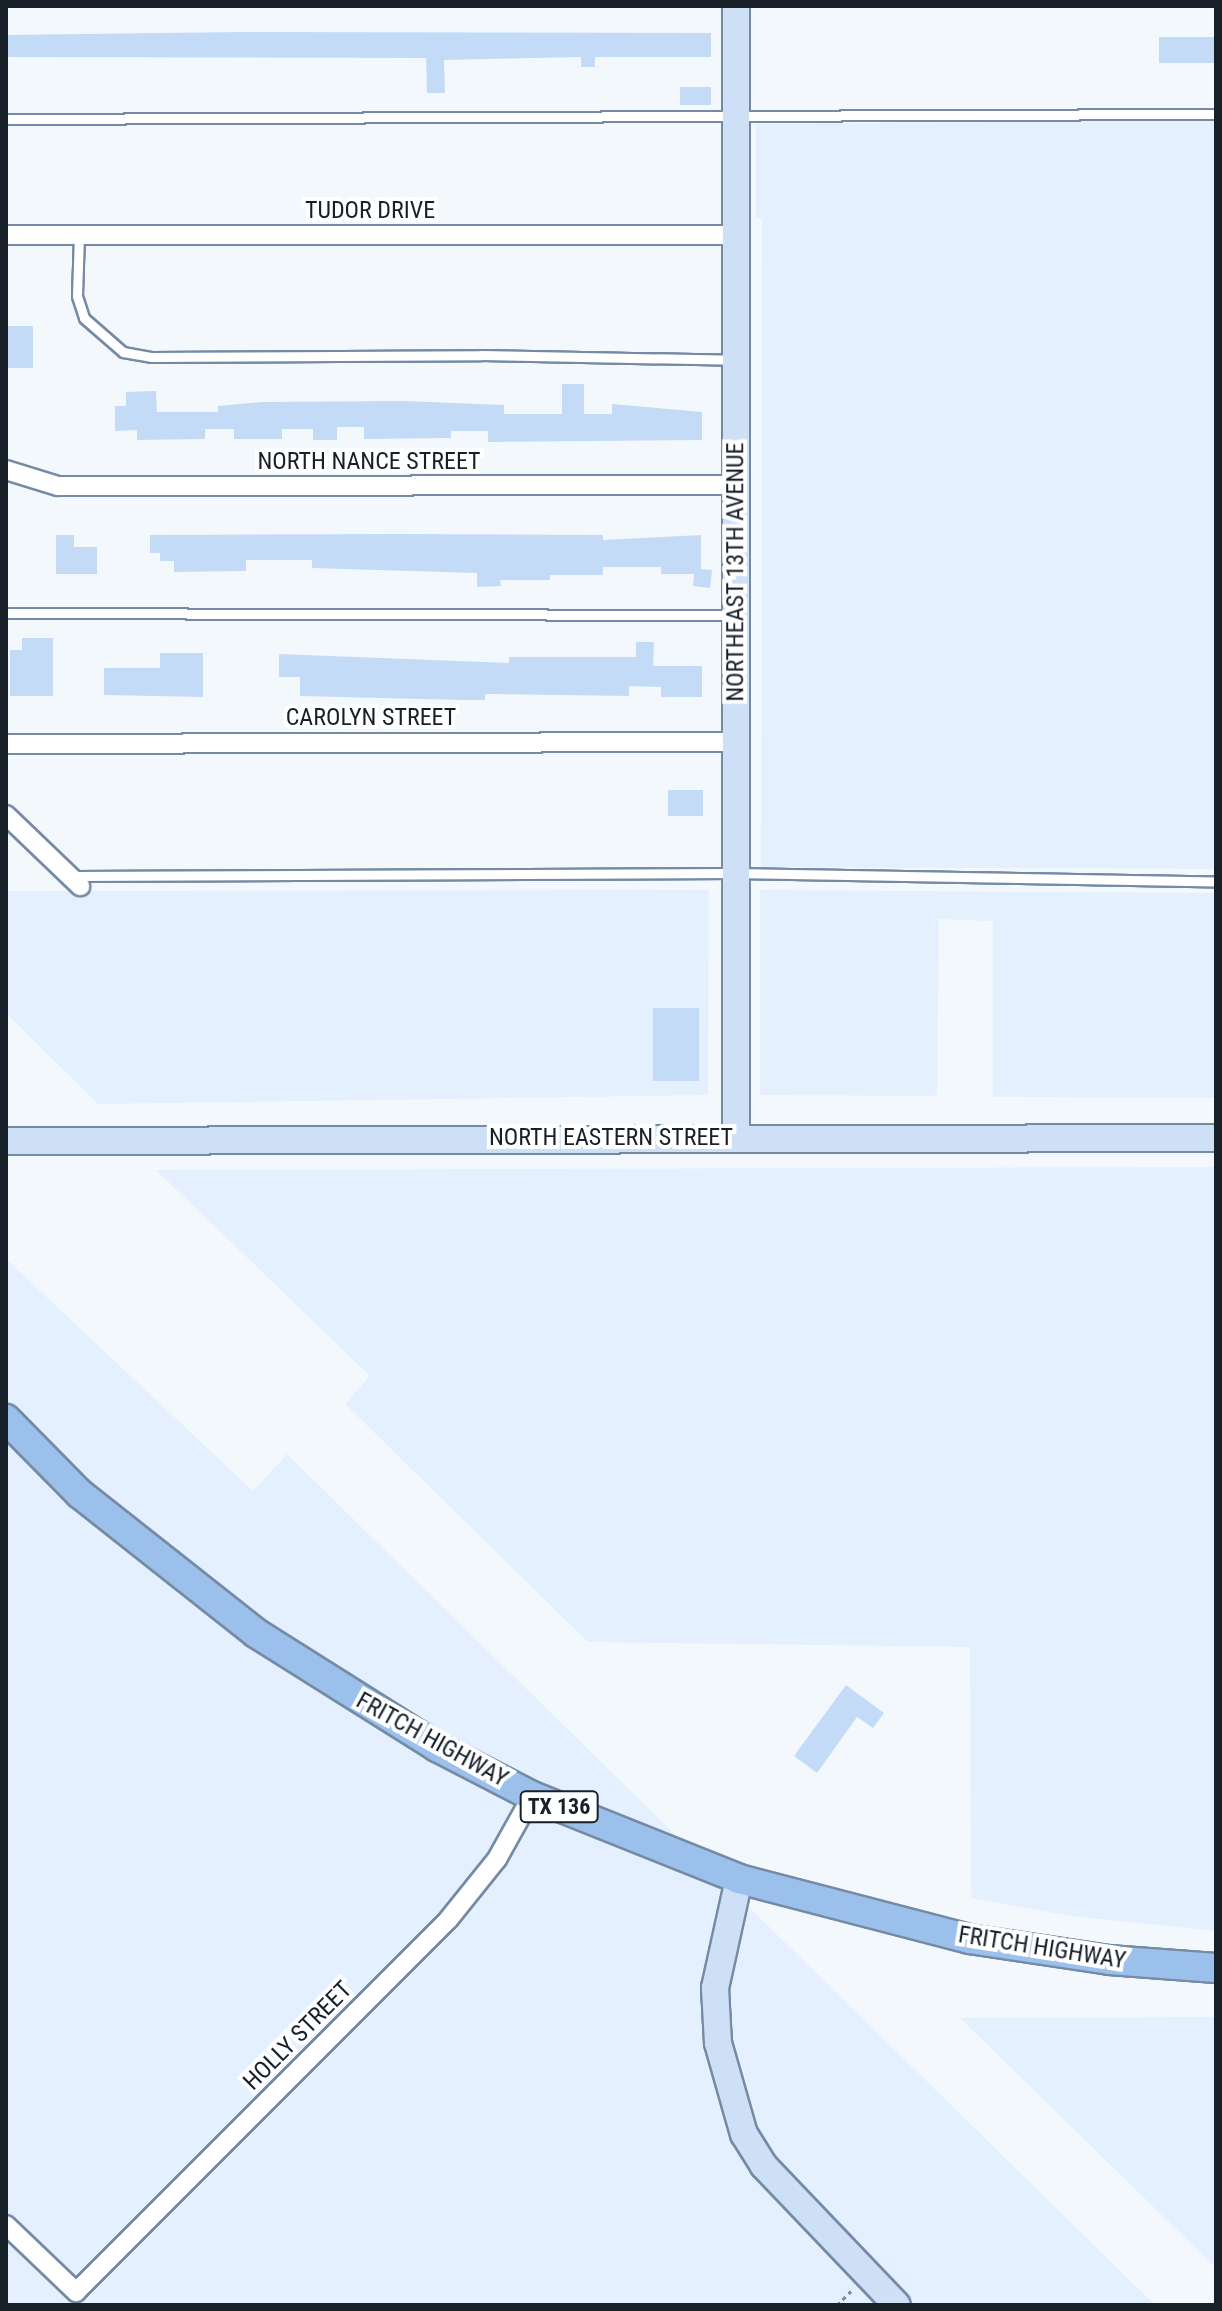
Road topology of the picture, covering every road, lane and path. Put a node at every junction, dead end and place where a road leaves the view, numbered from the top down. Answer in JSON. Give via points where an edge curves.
{"nodes":[{"id":1,"x":736,"y":6,"type":"edge"},
{"id":2,"x":1216,"y":114,"type":"edge"},
{"id":3,"x":735,"y":115,"type":"junction"},
{"id":4,"x":6,"y":119,"type":"edge"},
{"id":5,"x":6,"y":235,"type":"edge"},
{"id":6,"x":79,"y":235,"type":"junction"},
{"id":7,"x":735,"y":235,"type":"junction"},
{"id":8,"x":735,"y":360,"type":"junction"},
{"id":9,"x":6,"y":470,"type":"edge"},
{"id":10,"x":736,"y":485,"type":"junction"},
{"id":11,"x":6,"y":613,"type":"edge"},
{"id":12,"x":736,"y":615,"type":"junction"},
{"id":13,"x":736,"y":742,"type":"junction"},
{"id":14,"x":6,"y":744,"type":"edge"},
{"id":15,"x":6,"y":815,"type":"edge"},
{"id":16,"x":734,"y":873,"type":"junction"},
{"id":17,"x":75,"y":881,"type":"joint"},
{"id":18,"x":1216,"y":881,"type":"edge"},
{"id":19,"x":736,"y":1138,"type":"junction"},
{"id":20,"x":1216,"y":1138,"type":"edge"},
{"id":21,"x":6,"y":1141,"type":"edge"},
{"id":22,"x":6,"y":1419,"type":"edge"},
{"id":23,"x":532,"y":1796,"type":"junction"},
{"id":24,"x":739,"y":1879,"type":"junction"},
{"id":25,"x":1216,"y":1968,"type":"edge"},
{"id":26,"x":6,"y":2225,"type":"edge"},
{"id":27,"x":72,"y":2299,"type":"edge"},
{"id":28,"x":897,"y":2305,"type":"edge"}],
"edges":[{"from":1,"to":3,"type":"street","name":"NORTHEAST 13TH AVENUE"},
{"from":2,"to":3,"type":"lane"},
{"from":3,"to":4,"type":"lane"},
{"from":3,"to":7,"type":"street","name":"NORTHEAST 13TH AVENUE"},
{"from":5,"to":6,"type":"street","name":"TUDOR DRIVE"},
{"from":6,"to":7,"type":"street","name":"TUDOR DRIVE"},
{"from":6,"to":8,"type":"lane","via":[[77,296],[84,318],[123,352],[151,357]]},
{"from":7,"to":8,"type":"street","name":"NORTHEAST 13TH AVENUE"},
{"from":8,"to":10,"type":"street","name":"NORTHEAST 13TH AVENUE"},
{"from":9,"to":10,"type":"street","name":"NORTH NANCE STREET","via":[[58,486]]},
{"from":10,"to":12,"type":"street","name":"NORTHEAST 13TH AVENUE"},
{"from":11,"to":12,"type":"lane"},
{"from":12,"to":13,"type":"street","name":"NORTHEAST 13TH AVENUE"},
{"from":13,"to":14,"type":"street","name":"CAROLYN STREET"},
{"from":13,"to":16,"type":"street","name":"NORTHEAST 13TH AVENUE"},
{"from":15,"to":17,"type":"street"},
{"from":16,"to":17,"type":"lane"},
{"from":16,"to":18,"type":"lane"},
{"from":16,"to":19,"type":"street","name":"NORTHEAST 13TH AVENUE"},
{"from":19,"to":20,"type":"street","name":"NORTH EASTERN STREET"},
{"from":19,"to":21,"type":"street","name":"NORTH EASTERN STREET"},
{"from":22,"to":23,"type":"main road","name":"FRITCH HIGHWAY","number":"TX 136","via":[[80,1494],[256,1633],[437,1747]]},
{"from":23,"to":24,"type":"main road","name":"FRITCH HIGHWAY","number":"TX 136"},
{"from":23,"to":27,"type":"street","name":"HOLLY STREET","via":[[497,1859],[448,1920]]},
{"from":24,"to":25,"type":"main road","name":"FRITCH HIGHWAY","number":"TX 136","via":[[969,1939],[1109,1960]]},
{"from":24,"to":28,"type":"street","via":[[715,1988],[718,2043],[744,2134],[764,2166]]},
{"from":26,"to":27,"type":"street"}]}
